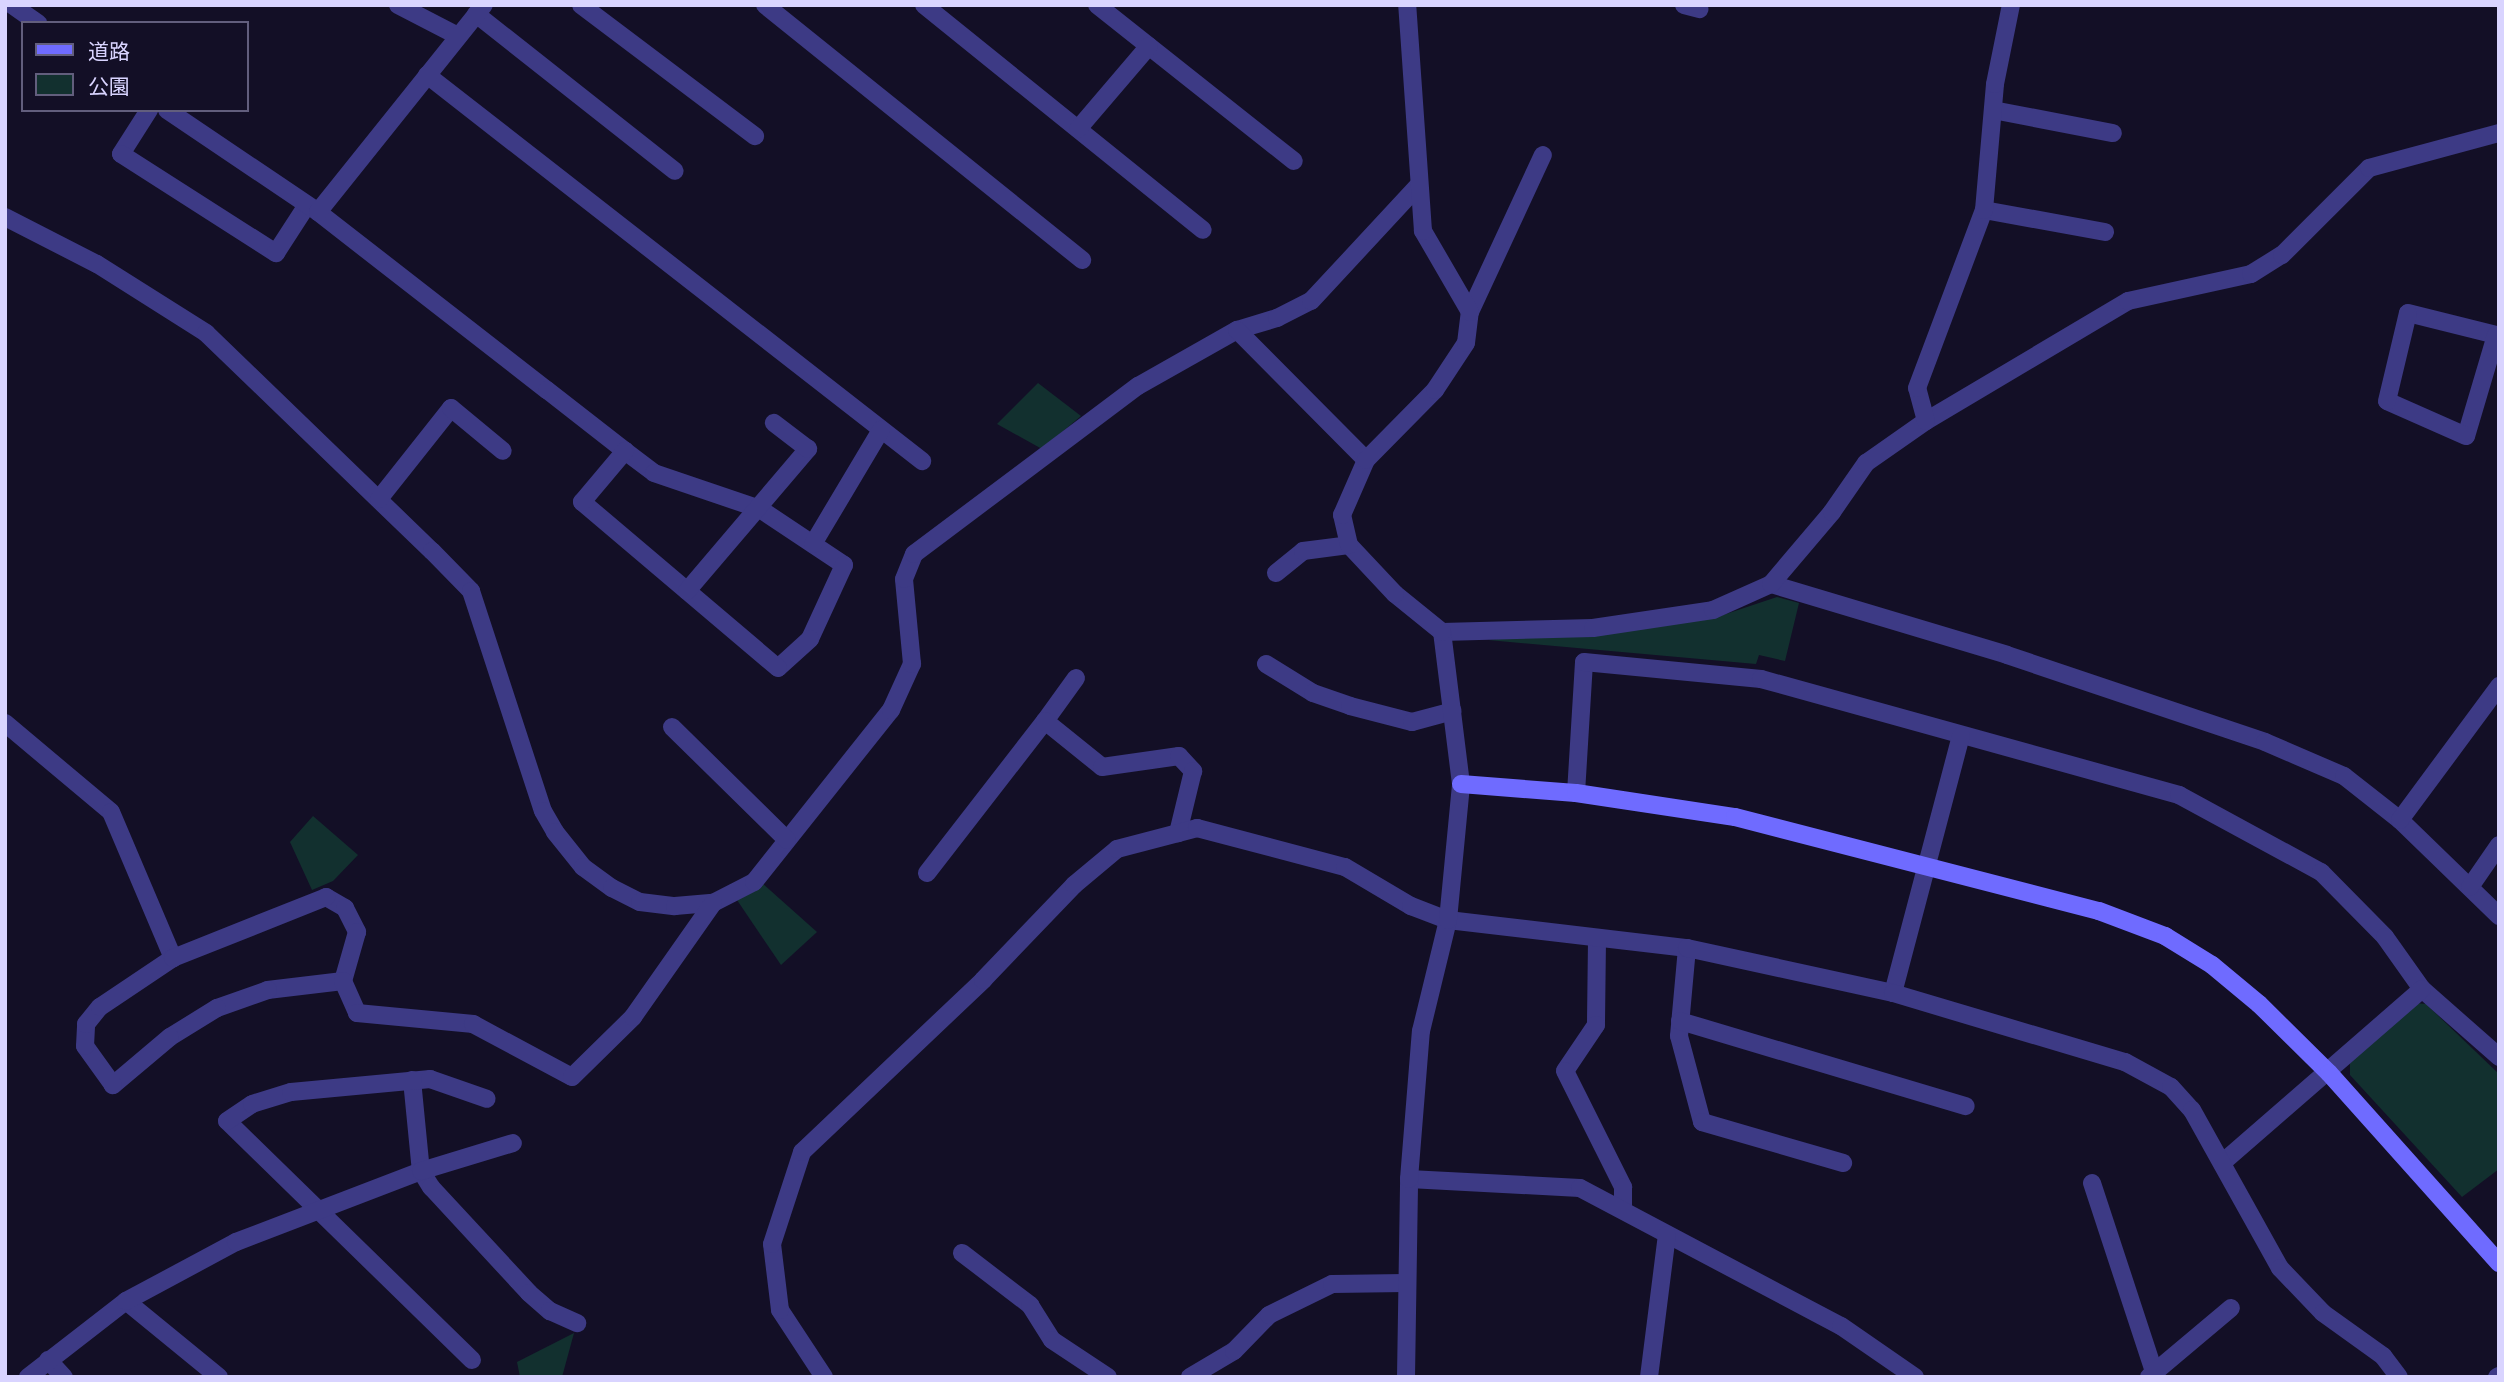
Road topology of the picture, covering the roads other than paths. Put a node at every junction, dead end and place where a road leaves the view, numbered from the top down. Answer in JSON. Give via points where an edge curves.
{"nodes":[{"id":1,"x":12,"y":5,"type":"edge"},
{"id":2,"x":398,"y":5,"type":"edge"},
{"id":3,"x":581,"y":5,"type":"edge"},
{"id":4,"x":765,"y":5,"type":"edge"},
{"id":5,"x":924,"y":5,"type":"edge"},
{"id":6,"x":1097,"y":5,"type":"edge"},
{"id":7,"x":1407,"y":5,"type":"edge"},
{"id":8,"x":2011,"y":5,"type":"edge"},
{"id":9,"x":480,"y":10,"type":"edge"},
{"id":10,"x":35,"y":21,"type":"edge"},
{"id":11,"x":458,"y":36,"type":"junction"},
{"id":12,"x":1149,"y":46,"type":"junction"},
{"id":13,"x":428,"y":75,"type":"junction"},
{"id":14,"x":1993,"y":110,"type":"junction"},
{"id":15,"x":148,"y":112,"type":"edge"},
{"id":16,"x":170,"y":112,"type":"edge"},
{"id":17,"x":1078,"y":129,"type":"junction"},
{"id":18,"x":2499,"y":132,"type":"edge"},
{"id":19,"x":2113,"y":133,"type":"dead end"},
{"id":20,"x":755,"y":136,"type":"dead end"},
{"id":21,"x":1543,"y":155,"type":"dead end"},
{"id":22,"x":1294,"y":161,"type":"dead end"},
{"id":23,"x":675,"y":171,"type":"dead end"},
{"id":24,"x":1417,"y":187,"type":"junction"},
{"id":25,"x":313,"y":209,"type":"junction"},
{"id":26,"x":1984,"y":210,"type":"junction"},
{"id":27,"x":5,"y":217,"type":"edge"},
{"id":28,"x":1203,"y":230,"type":"dead end"},
{"id":29,"x":2105,"y":232,"type":"dead end"},
{"id":30,"x":1082,"y":260,"type":"dead end"},
{"id":31,"x":1470,"y":312,"type":"junction"},
{"id":32,"x":1237,"y":330,"type":"junction"},
{"id":33,"x":2480,"y":393,"type":"junction"},
{"id":34,"x":2499,"y":398,"type":"edge"},
{"id":35,"x":1926,"y":421,"type":"junction"},
{"id":36,"x":774,"y":422,"type":"dead end"},
{"id":37,"x":881,"y":430,"type":"junction"},
{"id":38,"x":503,"y":451,"type":"dead end"},
{"id":39,"x":625,"y":451,"type":"junction"},
{"id":40,"x":1366,"y":460,"type":"junction"},
{"id":41,"x":922,"y":461,"type":"dead end"},
{"id":42,"x":379,"y":499,"type":"junction"},
{"id":43,"x":760,"y":509,"type":"junction"},
{"id":44,"x":813,"y":544,"type":"junction"},
{"id":45,"x":1349,"y":545,"type":"junction"},
{"id":46,"x":1276,"y":573,"type":"dead end"},
{"id":47,"x":1770,"y":584,"type":"junction"},
{"id":48,"x":687,"y":591,"type":"junction"},
{"id":49,"x":1442,"y":632,"type":"junction"},
{"id":50,"x":1266,"y":664,"type":"dead end"},
{"id":51,"x":1076,"y":678,"type":"dead end"},
{"id":52,"x":2499,"y":686,"type":"edge"},
{"id":53,"x":1453,"y":711,"type":"junction"},
{"id":54,"x":1045,"y":721,"type":"junction"},
{"id":55,"x":5,"y":723,"type":"edge"},
{"id":56,"x":672,"y":727,"type":"dead end"},
{"id":57,"x":1961,"y":736,"type":"junction"},
{"id":58,"x":1461,"y":784,"type":"junction"},
{"id":59,"x":1576,"y":793,"type":"junction"},
{"id":60,"x":2400,"y":820,"type":"junction"},
{"id":61,"x":1178,"y":833,"type":"junction"},
{"id":62,"x":787,"y":840,"type":"junction"},
{"id":63,"x":2499,"y":845,"type":"edge"},
{"id":64,"x":1928,"y":866,"type":"junction"},
{"id":65,"x":927,"y":873,"type":"dead end"},
{"id":66,"x":2470,"y":887,"type":"junction"},
{"id":67,"x":713,"y":903,"type":"junction"},
{"id":68,"x":2499,"y":916,"type":"edge"},
{"id":69,"x":1448,"y":920,"type":"junction"},
{"id":70,"x":1597,"y":940,"type":"junction"},
{"id":71,"x":1687,"y":948,"type":"junction"},
{"id":72,"x":173,"y":958,"type":"junction"},
{"id":73,"x":343,"y":981,"type":"junction"},
{"id":74,"x":2422,"y":989,"type":"junction"},
{"id":75,"x":1893,"y":993,"type":"junction"},
{"id":76,"x":1680,"y":1021,"type":"junction"},
{"id":77,"x":2499,"y":1058,"type":"edge"},
{"id":78,"x":2329,"y":1073,"type":"junction"},
{"id":79,"x":412,"y":1080,"type":"junction"},
{"id":80,"x":488,"y":1099,"type":"dead end"},
{"id":81,"x":1966,"y":1106,"type":"dead end"},
{"id":82,"x":513,"y":1143,"type":"dead end"},
{"id":83,"x":1843,"y":1163,"type":"dead end"},
{"id":84,"x":2222,"y":1163,"type":"junction"},
{"id":85,"x":421,"y":1171,"type":"junction"},
{"id":86,"x":1409,"y":1179,"type":"junction"},
{"id":87,"x":2092,"y":1183,"type":"dead end"},
{"id":88,"x":1623,"y":1206,"type":"junction"},
{"id":89,"x":319,"y":1208,"type":"junction"},
{"id":90,"x":1667,"y":1235,"type":"junction"},
{"id":91,"x":962,"y":1252,"type":"dead end"},
{"id":92,"x":2499,"y":1263,"type":"edge"},
{"id":93,"x":1405,"y":1283,"type":"junction"},
{"id":94,"x":126,"y":1301,"type":"junction"},
{"id":95,"x":2231,"y":1308,"type":"dead end"},
{"id":96,"x":577,"y":1323,"type":"dead end"},
{"id":97,"x":48,"y":1360,"type":"junction"},
{"id":98,"x":472,"y":1360,"type":"dead end"},
{"id":99,"x":2151,"y":1373,"type":"edge"},
{"id":100,"x":28,"y":1377,"type":"edge"},
{"id":101,"x":64,"y":1377,"type":"edge"},
{"id":102,"x":219,"y":1377,"type":"edge"},
{"id":103,"x":824,"y":1377,"type":"edge"},
{"id":104,"x":1108,"y":1377,"type":"edge"},
{"id":105,"x":1190,"y":1377,"type":"edge"},
{"id":106,"x":1406,"y":1377,"type":"edge"},
{"id":107,"x":1649,"y":1377,"type":"edge"},
{"id":108,"x":1915,"y":1377,"type":"edge"},
{"id":109,"x":2399,"y":1377,"type":"edge"}],
"edges":[{"from":1,"to":10,"type":"street"},
{"from":2,"to":11,"type":"street"},
{"from":3,"to":20,"type":"street"},
{"from":4,"to":30,"type":"street"},
{"from":5,"to":17,"type":"street"},
{"from":6,"to":12,"type":"street"},
{"from":7,"to":24,"type":"street"},
{"from":8,"to":14,"type":"street"},
{"from":9,"to":11,"type":"street"},
{"from":9,"to":23,"type":"street"},
{"from":11,"to":13,"type":"street"},
{"from":12,"to":17,"type":"street"},
{"from":12,"to":22,"type":"street"},
{"from":13,"to":25,"type":"street"},
{"from":13,"to":37,"type":"street"},
{"from":14,"to":19,"type":"street"},
{"from":14,"to":26,"type":"street"},
{"from":15,"to":25,"type":"street","via":[[121,154],[276,253]]},
{"from":16,"to":25,"type":"street"},
{"from":17,"to":28,"type":"street"},
{"from":18,"to":35,"type":"street","via":[[2369,168],[2282,255],[2251,274],[2127,301]]},
{"from":21,"to":31,"type":"street"},
{"from":24,"to":31,"type":"street","via":[[1423,231]]},
{"from":24,"to":32,"type":"street","via":[[1311,301]]},
{"from":25,"to":39,"type":"street"},
{"from":26,"to":29,"type":"street"},
{"from":26,"to":35,"type":"street","via":[[1917,387]]},
{"from":27,"to":42,"type":"street","via":[[97,264],[206,333]]},
{"from":31,"to":40,"type":"street","via":[[1466,342],[1435,390]]},
{"from":32,"to":40,"type":"street"},
{"from":32,"to":62,"type":"street","via":[[1138,386],[914,554],[904,579],[912,664],[897,699]]},
{"from":33,"to":33,"type":"street","via":[[2496,335],[2408,313],[2387,401],[2466,436]]},
{"from":33,"to":34,"type":"street"},
{"from":35,"to":47,"type":"street","via":[[1866,463],[1832,512]]},
{"from":36,"to":43,"type":"street","via":[[808,449]]},
{"from":37,"to":41,"type":"street"},
{"from":37,"to":44,"type":"street"},
{"from":38,"to":42,"type":"street","via":[[451,408]]},
{"from":39,"to":43,"type":"street","via":[[654,473]]},
{"from":39,"to":48,"type":"street","via":[[582,502]]},
{"from":40,"to":45,"type":"street","via":[[1342,515]]},
{"from":42,"to":67,"type":"street","via":[[471,591],[543,811],[583,867],[640,902],[675,906]]},
{"from":43,"to":44,"type":"street"},
{"from":43,"to":48,"type":"street"},
{"from":44,"to":48,"type":"street","via":[[844,565],[810,639],[778,668]]},
{"from":45,"to":46,"type":"street","via":[[1303,551]]},
{"from":45,"to":49,"type":"street","via":[[1395,594]]},
{"from":47,"to":49,"type":"street","via":[[1713,610],[1606,626]]},
{"from":47,"to":60,"type":"street","via":[[2007,655],[2265,742],[2344,776]]},
{"from":49,"to":53,"type":"street"},
{"from":50,"to":53,"type":"street","via":[[1313,694],[1412,722]]},
{"from":51,"to":54,"type":"street"},
{"from":52,"to":60,"type":"street"},
{"from":53,"to":58,"type":"street"},
{"from":54,"to":61,"type":"street","via":[[1102,767],[1180,756],[1192,771]]},
{"from":54,"to":65,"type":"street"},
{"from":55,"to":72,"type":"street","via":[[111,812]]},
{"from":56,"to":62,"type":"street"},
{"from":57,"to":59,"type":"street","via":[[1761,679],[1584,662]]},
{"from":57,"to":64,"type":"street"},
{"from":57,"to":74,"type":"street","via":[[2179,795],[2239,824],[2321,872],[2385,937]]},
{"from":58,"to":59,"type":"street"},
{"from":58,"to":69,"type":"street"},
{"from":59,"to":64,"type":"street","via":[[1735,817]]},
{"from":60,"to":66,"type":"street"},
{"from":61,"to":69,"type":"street","via":[[1197,828],[1345,867],[1411,906]]},
{"from":61,"to":103,"type":"street","via":[[1117,849],[1074,885],[802,1152],[772,1244],[779,1310]]},
{"from":62,"to":67,"type":"street","via":[[754,882]]},
{"from":63,"to":66,"type":"street"},
{"from":64,"to":75,"type":"street"},
{"from":64,"to":78,"type":"street","via":[[2099,911],[2165,936],[2212,965],[2259,1004]]},
{"from":66,"to":68,"type":"street"},
{"from":67,"to":73,"type":"street","via":[[633,1017],[572,1077],[472,1024],[357,1013]]},
{"from":69,"to":70,"type":"street"},
{"from":69,"to":86,"type":"street","via":[[1421,1031]]},
{"from":70,"to":71,"type":"street"},
{"from":70,"to":88,"type":"street","via":[[1596,1025],[1565,1071],[1623,1186]]},
{"from":71,"to":75,"type":"street"},
{"from":71,"to":76,"type":"street"},
{"from":72,"to":73,"type":"street","via":[[326,897],[345,908],[357,932]]},
{"from":72,"to":73,"type":"street","via":[[100,1007],[86,1024],[85,1046],[113,1085],[170,1037],[217,1009],[268,990]]},
{"from":74,"to":77,"type":"street"},
{"from":74,"to":78,"type":"street"},
{"from":75,"to":84,"type":"street","via":[[2126,1062],[2171,1087],[2192,1110]]},
{"from":76,"to":81,"type":"street"},
{"from":76,"to":83,"type":"street","via":[[1679,1036],[1702,1122]]},
{"from":78,"to":84,"type":"street"},
{"from":78,"to":92,"type":"street"},
{"from":79,"to":80,"type":"street","via":[[430,1079]]},
{"from":79,"to":85,"type":"street"},
{"from":79,"to":89,"type":"street","via":[[291,1092],[252,1104],[227,1122]]},
{"from":82,"to":85,"type":"street"},
{"from":84,"to":109,"type":"street","via":[[2280,1268],[2323,1313],[2383,1356]]},
{"from":85,"to":89,"type":"street"},
{"from":85,"to":96,"type":"street","via":[[529,1293],[550,1311]]},
{"from":86,"to":88,"type":"street","via":[[1580,1188]]},
{"from":86,"to":93,"type":"street"},
{"from":87,"to":99,"type":"street"},
{"from":88,"to":90,"type":"street"},
{"from":89,"to":94,"type":"street","via":[[236,1242]]},
{"from":89,"to":98,"type":"street"},
{"from":90,"to":107,"type":"street"},
{"from":90,"to":108,"type":"street","via":[[1841,1326]]},
{"from":91,"to":104,"type":"street","via":[[1030,1305],[1052,1340]]},
{"from":93,"to":105,"type":"street","via":[[1332,1284],[1269,1315],[1234,1351]]},
{"from":93,"to":106,"type":"street"},
{"from":94,"to":97,"type":"street"},
{"from":94,"to":102,"type":"street"},
{"from":95,"to":99,"type":"street"},
{"from":97,"to":100,"type":"street"},
{"from":97,"to":101,"type":"street"}]}
